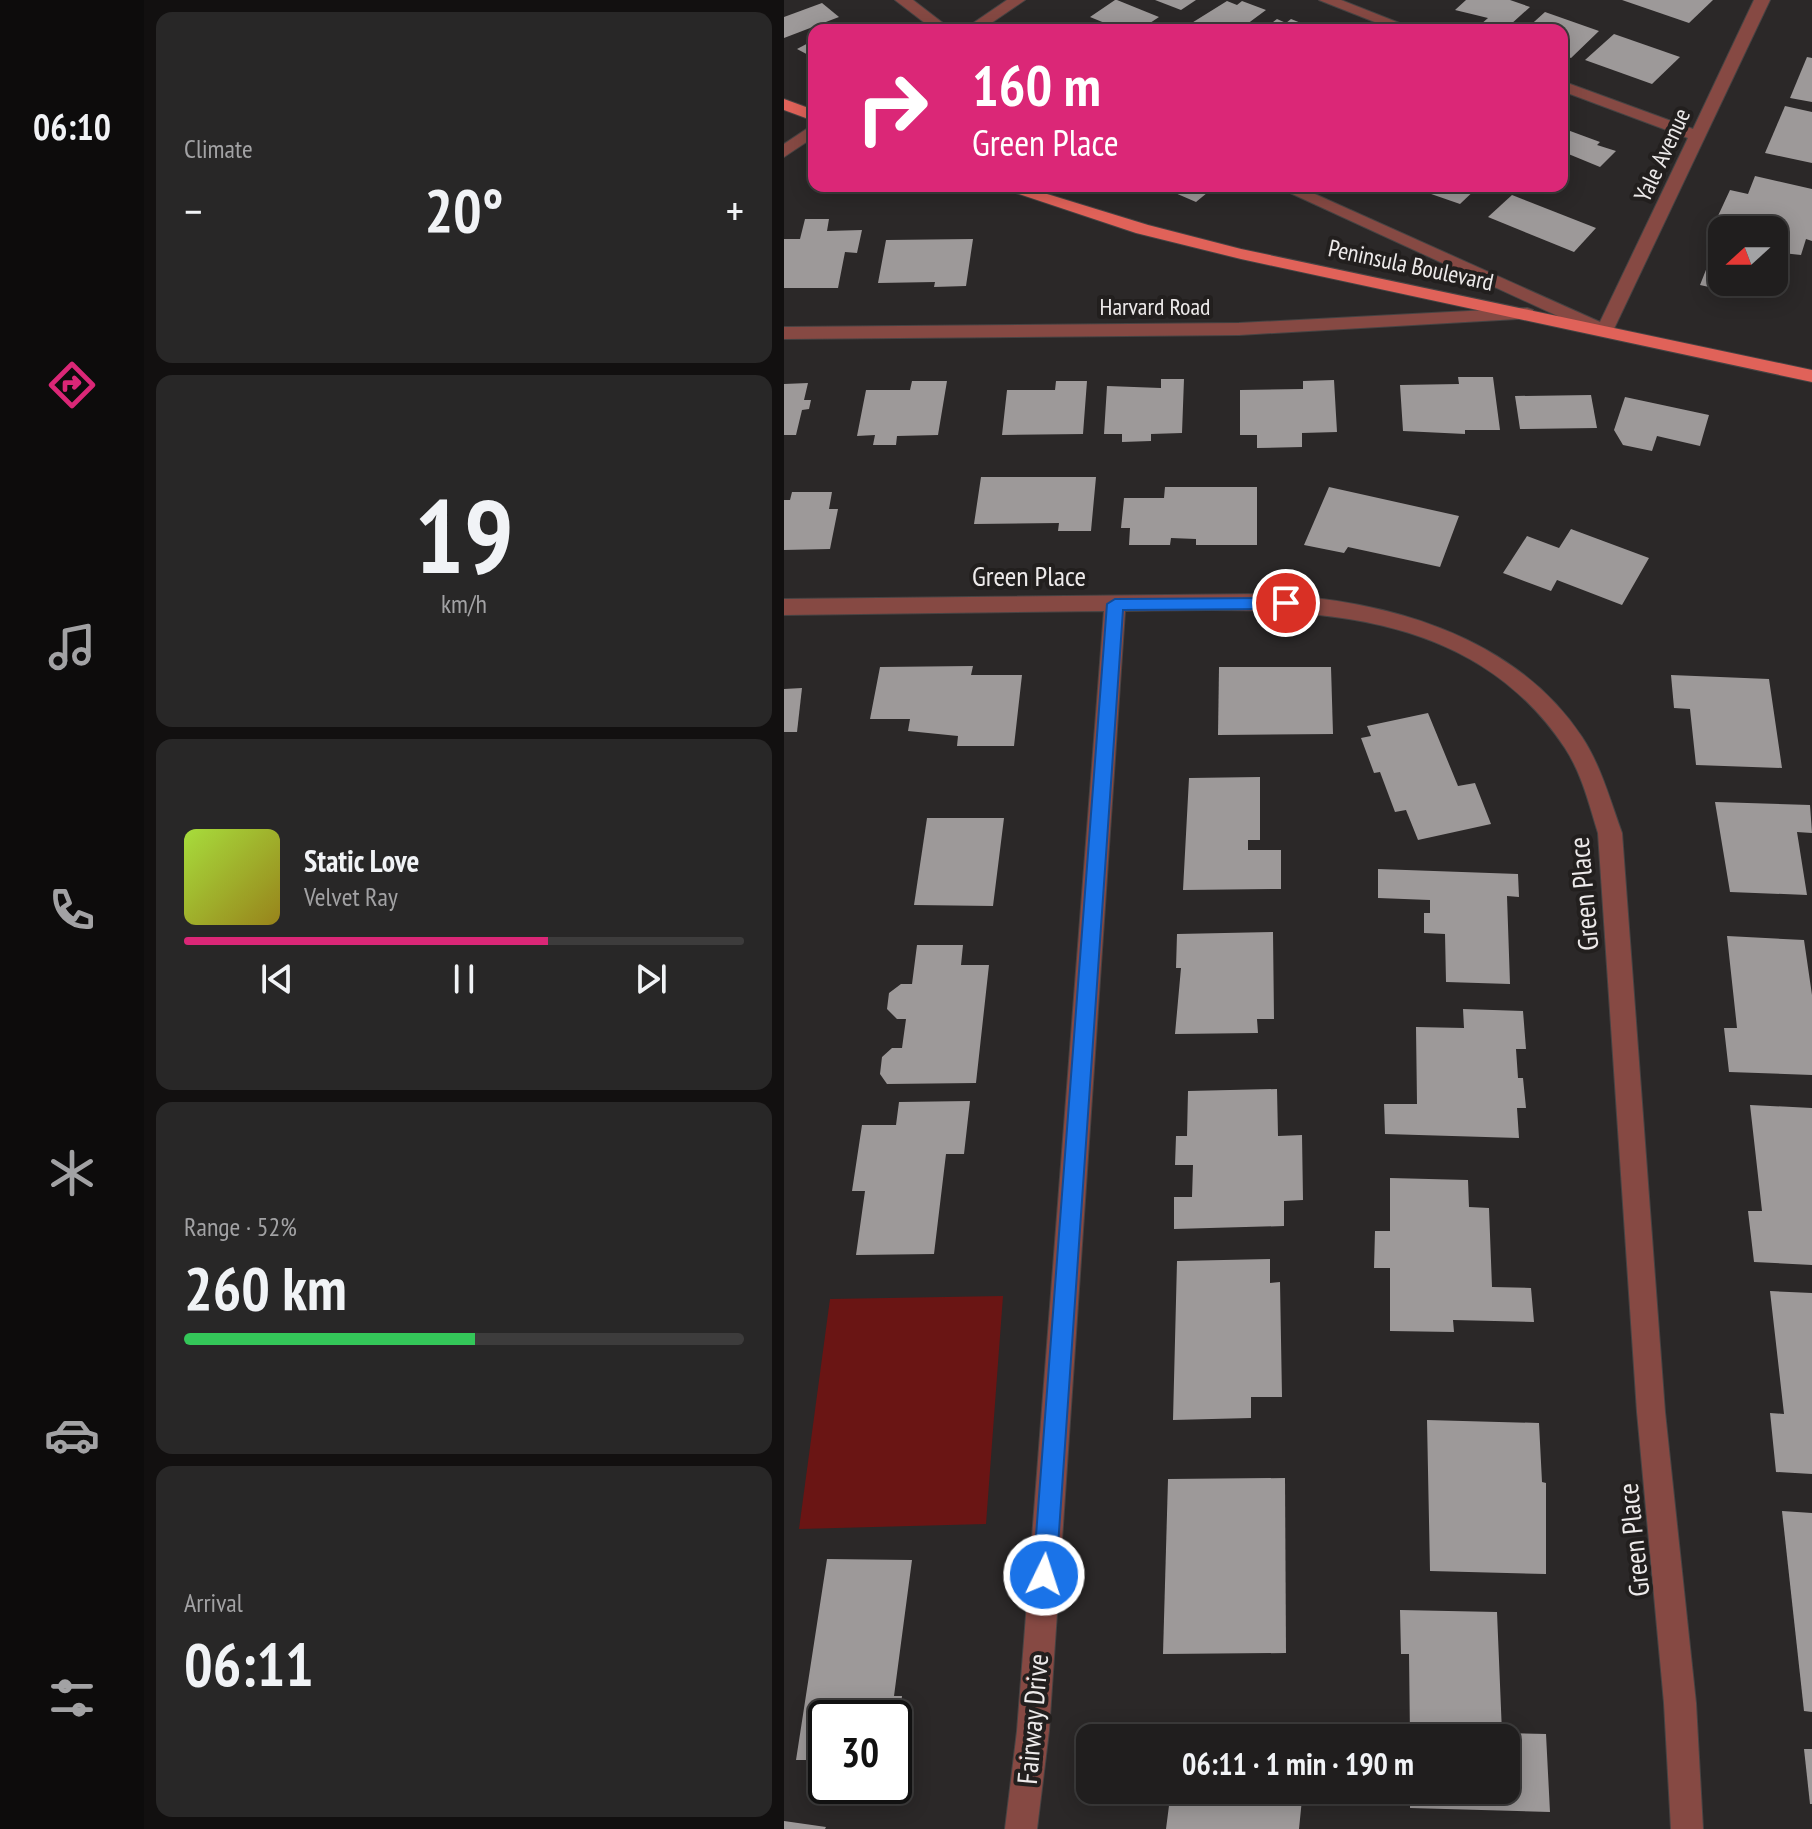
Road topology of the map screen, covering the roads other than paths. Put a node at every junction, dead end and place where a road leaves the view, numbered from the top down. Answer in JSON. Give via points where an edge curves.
{"nodes":[{"id":1,"x":903,"y":0,"type":"edge"},
{"id":2,"x":1017,"y":0,"type":"edge"},
{"id":3,"x":1327,"y":0,"type":"edge"},
{"id":4,"x":1762,"y":0,"type":"edge"},
{"id":5,"x":936,"y":24,"type":"edge"},
{"id":6,"x":980,"y":24,"type":"edge"},
{"id":7,"x":1393,"y":24,"type":"edge"},
{"id":8,"x":1568,"y":88,"type":"edge"},
{"id":9,"x":784,"y":104,"type":"edge"},
{"id":10,"x":808,"y":114,"type":"edge"},
{"id":11,"x":808,"y":134,"type":"edge"},
{"id":12,"x":1697,"y":136,"type":"junction"},
{"id":13,"x":784,"y":152,"type":"edge"},
{"id":14,"x":1022,"y":192,"type":"edge"},
{"id":15,"x":1296,"y":192,"type":"edge"},
{"id":16,"x":1527,"y":314,"type":"junction"},
{"id":17,"x":1605,"y":331,"type":"junction"},
{"id":18,"x":784,"y":333,"type":"edge"},
{"id":19,"x":1812,"y":376,"type":"edge"},
{"id":20,"x":1115,"y":604,"type":"junction"},
{"id":21,"x":784,"y":607,"type":"edge"},
{"id":22,"x":1021,"y":1829,"type":"edge"},
{"id":23,"x":1687,"y":1829,"type":"edge"}],
"edges":[{"from":1,"to":5,"type":"street"},
{"from":2,"to":6,"type":"street"},
{"from":3,"to":7,"type":"street"},
{"from":4,"to":12,"type":"street","name":"Yale Avenue"},
{"from":8,"to":12,"type":"street"},
{"from":9,"to":10,"type":"main road"},
{"from":11,"to":13,"type":"street"},
{"from":12,"to":17,"type":"street","name":"Yale Avenue"},
{"from":14,"to":16,"type":"main road","name":"Peninsula Boulevard","via":[[1241,254]]},
{"from":15,"to":17,"type":"street"},
{"from":16,"to":17,"type":"main road","name":"Peninsula Boulevard"},
{"from":16,"to":18,"type":"street","name":"Harvard Road","via":[[1239,329]]},
{"from":17,"to":19,"type":"main road","name":"Peninsula Boulevard"},
{"from":20,"to":21,"type":"street","name":"Green Place"},
{"from":20,"to":22,"type":"street","name":"Fairway Drive","via":[[1033,1731]]},
{"from":20,"to":23,"type":"street","name":"Green Place","via":[[1329,605],[1439,636],[1515,678],[1560,725],[1593,778],[1610,833]]}]}
